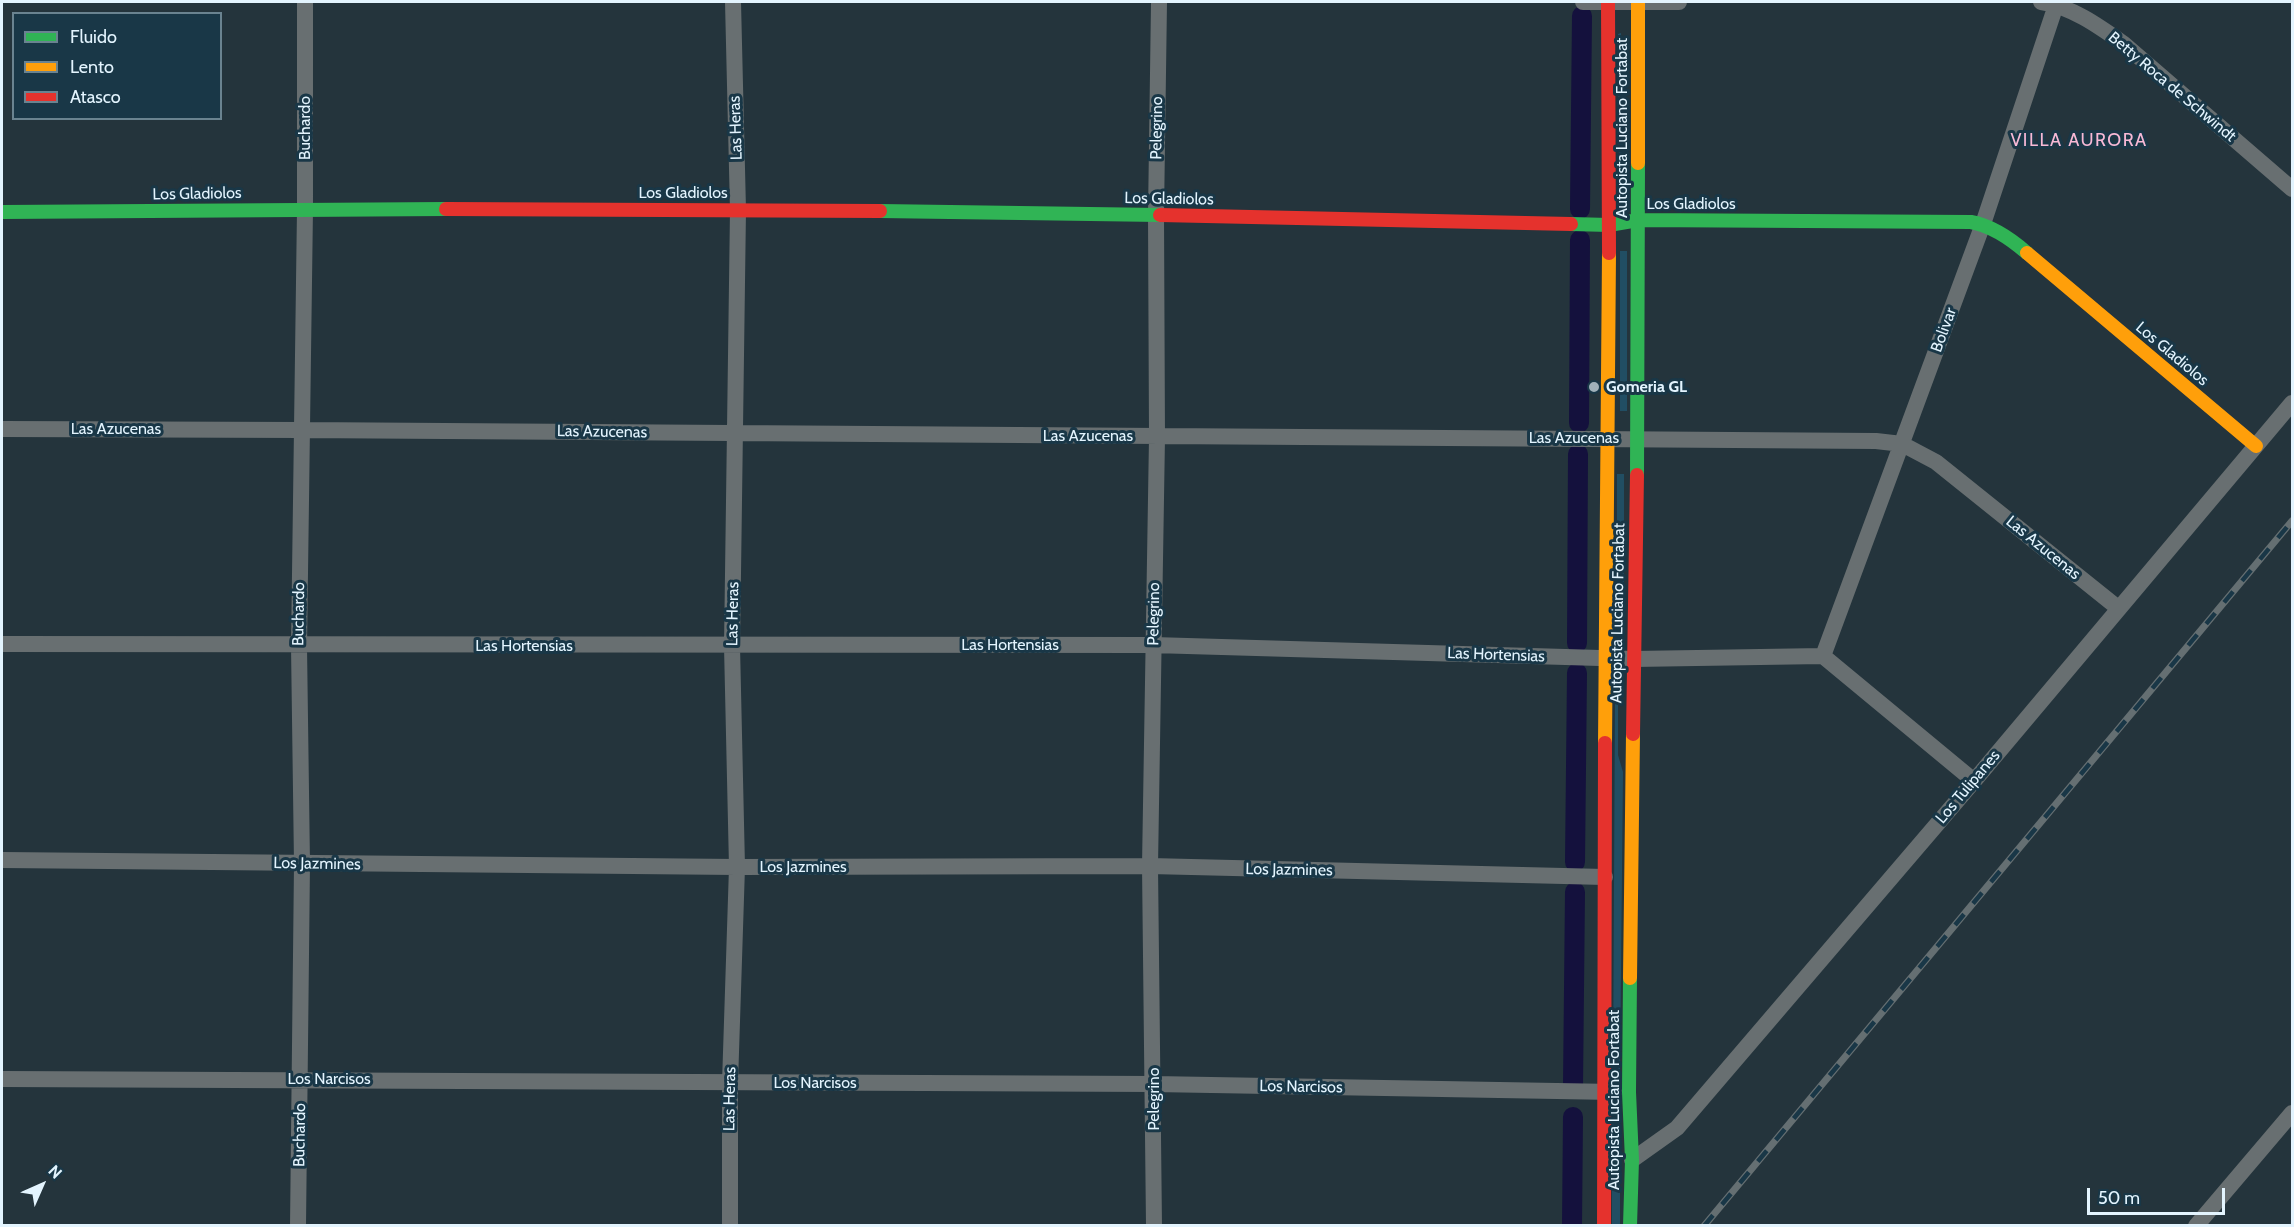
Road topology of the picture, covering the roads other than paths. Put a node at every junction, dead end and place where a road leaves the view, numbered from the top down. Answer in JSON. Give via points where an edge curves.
{"nodes":[{"id":1,"x":305,"y":2,"type":"edge"},
{"id":2,"x":732,"y":2,"type":"edge"},
{"id":3,"x":1159,"y":2,"type":"edge"},
{"id":4,"x":1583,"y":2,"type":"edge"},
{"id":5,"x":1608,"y":2,"type":"edge"},
{"id":6,"x":1638,"y":2,"type":"edge"},
{"id":7,"x":1678,"y":2,"type":"edge"},
{"id":8,"x":2051,"y":2,"type":"edge"},
{"id":9,"x":2292,"y":189,"type":"edge"},
{"id":10,"x":305,"y":209,"type":"junction"},
{"id":11,"x":738,"y":210,"type":"junction"},
{"id":12,"x":2,"y":212,"type":"edge"},
{"id":13,"x":1155,"y":215,"type":"junction"},
{"id":14,"x":1638,"y":220,"type":"junction"},
{"id":15,"x":1983,"y":224,"type":"junction"},
{"id":16,"x":1609,"y":225,"type":"junction"},
{"id":17,"x":2292,"y":403,"type":"edge"},
{"id":18,"x":2,"y":429,"type":"edge"},
{"id":19,"x":302,"y":430,"type":"junction"},
{"id":20,"x":735,"y":434,"type":"junction"},
{"id":21,"x":1157,"y":437,"type":"junction"},
{"id":22,"x":1637,"y":438,"type":"junction"},
{"id":23,"x":1606,"y":439,"type":"junction"},
{"id":24,"x":1902,"y":444,"type":"junction"},
{"id":25,"x":2256,"y":446,"type":"junction"},
{"id":26,"x":2118,"y":609,"type":"junction"},
{"id":27,"x":2,"y":644,"type":"edge"},
{"id":28,"x":1153,"y":645,"type":"junction"},
{"id":29,"x":299,"y":646,"type":"junction"},
{"id":30,"x":732,"y":646,"type":"junction"},
{"id":31,"x":1823,"y":656,"type":"junction"},
{"id":32,"x":1607,"y":658,"type":"junction"},
{"id":33,"x":1634,"y":659,"type":"junction"},
{"id":34,"x":1974,"y":781,"type":"junction"},
{"id":35,"x":2,"y":860,"type":"edge"},
{"id":36,"x":302,"y":864,"type":"junction"},
{"id":37,"x":1150,"y":866,"type":"junction"},
{"id":38,"x":737,"y":867,"type":"junction"},
{"id":39,"x":1605,"y":877,"type":"junction"},
{"id":40,"x":2,"y":1078,"type":"edge"},
{"id":41,"x":301,"y":1078,"type":"junction"},
{"id":42,"x":730,"y":1083,"type":"junction"},
{"id":43,"x":1154,"y":1084,"type":"junction"},
{"id":44,"x":1603,"y":1092,"type":"junction"},
{"id":45,"x":1629,"y":1092,"type":"junction"},
{"id":46,"x":2292,"y":1113,"type":"edge"},
{"id":47,"x":1632,"y":1160,"type":"junction"},
{"id":48,"x":298,"y":1226,"type":"edge"},
{"id":49,"x":730,"y":1226,"type":"edge"},
{"id":50,"x":1154,"y":1226,"type":"edge"},
{"id":51,"x":1604,"y":1226,"type":"edge"},
{"id":52,"x":1630,"y":1226,"type":"edge"},
{"id":53,"x":2196,"y":1226,"type":"edge"}],
"edges":[{"from":1,"to":10,"type":"street","name":"Buchardo"},
{"from":2,"to":11,"type":"street","name":"Las Heras"},
{"from":3,"to":13,"type":"street","name":"Pelegrino"},
{"from":4,"to":5,"type":"street"},
{"from":5,"to":6,"type":"street"},
{"from":5,"to":16,"type":"main road","name":"Autopista Luciano Fortabat"},
{"from":6,"to":7,"type":"street"},
{"from":6,"to":14,"type":"main road","name":"Autopista Luciano Fortabat"},
{"from":8,"to":9,"type":"street","name":"Betty Roca de Schwindt","via":[[2124,44]]},
{"from":8,"to":15,"type":"street","name":"Bolivar"},
{"from":10,"to":11,"type":"main road","name":"Los Gladiolos"},
{"from":10,"to":12,"type":"main road","name":"Los Gladiolos"},
{"from":10,"to":19,"type":"street","name":"Buchardo"},
{"from":11,"to":13,"type":"main road","name":"Los Gladiolos"},
{"from":11,"to":20,"type":"street","name":"Las Heras"},
{"from":13,"to":16,"type":"main road","name":"Los Gladiolos"},
{"from":13,"to":21,"type":"street","name":"Pelegrino"},
{"from":14,"to":15,"type":"main road","name":"Los Gladiolos"},
{"from":14,"to":16,"type":"main road","name":"Los Gladiolos"},
{"from":14,"to":22,"type":"main road","name":"Autopista Luciano Fortabat"},
{"from":15,"to":24,"type":"street","name":"Bolivar"},
{"from":15,"to":25,"type":"main road","name":"Los Gladiolos","via":[[2011,239]]},
{"from":16,"to":23,"type":"main road","name":"Autopista Luciano Fortabat"},
{"from":17,"to":25,"type":"street","name":"Los Tulipanes"},
{"from":18,"to":19,"type":"street","name":"Las Azucenas"},
{"from":19,"to":20,"type":"street","name":"Las Azucenas"},
{"from":19,"to":29,"type":"street","name":"Buchardo"},
{"from":20,"to":21,"type":"street","name":"Las Azucenas"},
{"from":20,"to":30,"type":"street","name":"Las Heras"},
{"from":21,"to":23,"type":"street","name":"Las Azucenas"},
{"from":21,"to":28,"type":"street","name":"Pelegrino"},
{"from":22,"to":23,"type":"street","name":"Las Azucenas"},
{"from":22,"to":24,"type":"street","name":"Las Azucenas"},
{"from":22,"to":33,"type":"main road","name":"Autopista Luciano Fortabat"},
{"from":23,"to":32,"type":"main road","name":"Autopista Luciano Fortabat"},
{"from":24,"to":26,"type":"street","name":"Las Azucenas","via":[[1936,462]]},
{"from":24,"to":31,"type":"street","name":"Bolivar"},
{"from":25,"to":26,"type":"street","name":"Los Tulipanes"},
{"from":26,"to":34,"type":"street","name":"Los Tulipanes"},
{"from":27,"to":29,"type":"street","name":"Las Hortensias"},
{"from":28,"to":30,"type":"street","name":"Las Hortensias"},
{"from":28,"to":32,"type":"street","name":"Las Hortensias"},
{"from":28,"to":37,"type":"street","name":"Pelegrino"},
{"from":29,"to":30,"type":"street","name":"Las Hortensias"},
{"from":29,"to":36,"type":"street","name":"Buchardo"},
{"from":30,"to":38,"type":"street","name":"Las Heras"},
{"from":31,"to":33,"type":"street","name":"Las Hortensias"},
{"from":31,"to":34,"type":"street"},
{"from":32,"to":33,"type":"street","name":"Las Hortensias"},
{"from":32,"to":39,"type":"main road","name":"Autopista Luciano Fortabat"},
{"from":33,"to":45,"type":"main road","name":"Autopista Luciano Fortabat"},
{"from":34,"to":47,"type":"street","name":"Los Tulipanes","via":[[1677,1128]]},
{"from":35,"to":36,"type":"street","name":"Los Jazmines"},
{"from":36,"to":38,"type":"street","name":"Los Jazmines"},
{"from":36,"to":41,"type":"street","name":"Buchardo"},
{"from":37,"to":38,"type":"street","name":"Los Jazmines"},
{"from":37,"to":39,"type":"street","name":"Los Jazmines"},
{"from":37,"to":43,"type":"street","name":"Pelegrino"},
{"from":38,"to":42,"type":"street","name":"Las Heras"},
{"from":39,"to":44,"type":"main road","name":"Autopista Luciano Fortabat"},
{"from":40,"to":41,"type":"street","name":"Los Narcisos"},
{"from":41,"to":42,"type":"street","name":"Los Narcisos"},
{"from":41,"to":48,"type":"street","name":"Buchardo"},
{"from":42,"to":43,"type":"street","name":"Los Narcisos"},
{"from":42,"to":49,"type":"street","name":"Las Heras"},
{"from":43,"to":44,"type":"street","name":"Los Narcisos"},
{"from":43,"to":50,"type":"street","name":"Pelegrino"},
{"from":44,"to":45,"type":"street","name":"Los Narcisos"},
{"from":44,"to":51,"type":"main road","name":"Autopista Luciano Fortabat"},
{"from":45,"to":47,"type":"main road","name":"Autopista Luciano Fortabat"},
{"from":46,"to":53,"type":"street"},
{"from":47,"to":52,"type":"main road","name":"Autopista Luciano Fortabat"}]}
